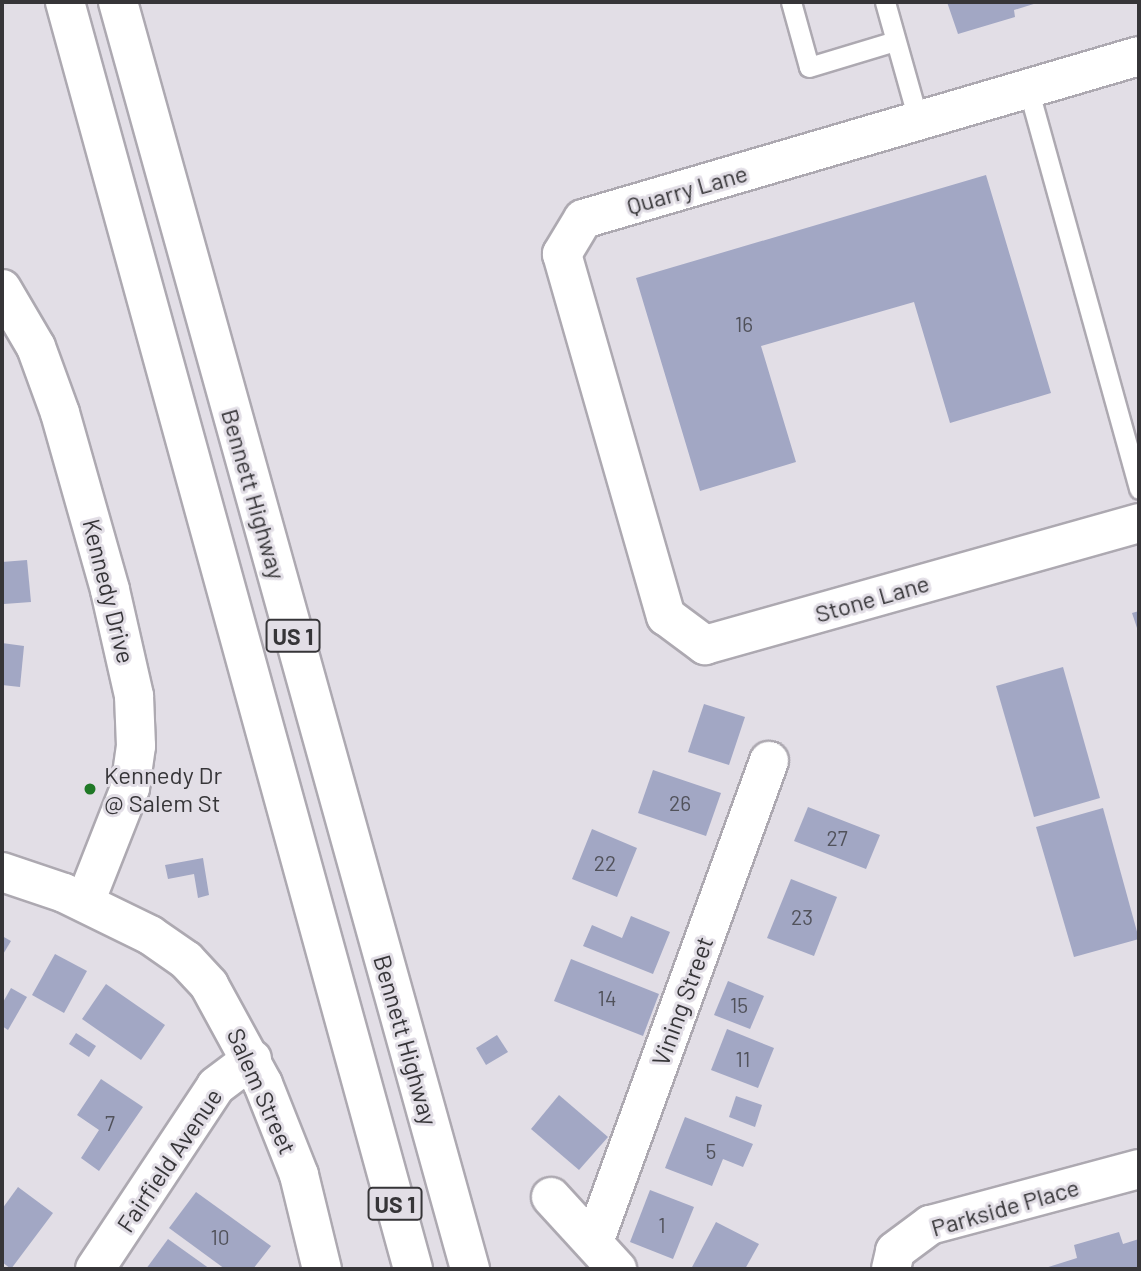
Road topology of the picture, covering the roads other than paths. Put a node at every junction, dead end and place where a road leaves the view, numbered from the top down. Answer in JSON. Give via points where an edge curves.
{"nodes":[{"id":1,"x":65,"y":2,"type":"edge"},
{"id":2,"x":118,"y":2,"type":"edge"},
{"id":3,"x":791,"y":2,"type":"edge"},
{"id":4,"x":885,"y":2,"type":"edge"},
{"id":5,"x":895,"y":41,"type":"junction"},
{"id":6,"x":1139,"y":56,"type":"edge"},
{"id":7,"x":1028,"y":88,"type":"junction"},
{"id":8,"x":919,"y":123,"type":"junction"},
{"id":9,"x":2,"y":289,"type":"edge"},
{"id":10,"x":1139,"y":489,"type":"edge"},
{"id":11,"x":1139,"y":523,"type":"edge"},
{"id":12,"x":650,"y":564,"type":"joint"},
{"id":13,"x":769,"y":761,"type":"dead end"},
{"id":14,"x":2,"y":872,"type":"edge"},
{"id":15,"x":85,"y":902,"type":"junction"},
{"id":16,"x":252,"y":1059,"type":"junction"},
{"id":17,"x":1139,"y":1169,"type":"edge"},
{"id":18,"x":551,"y":1197,"type":"dead end"},
{"id":19,"x":605,"y":1256,"type":"edge"},
{"id":20,"x":95,"y":1269,"type":"edge"},
{"id":21,"x":323,"y":1269,"type":"edge"},
{"id":22,"x":413,"y":1269,"type":"edge"},
{"id":23,"x":470,"y":1269,"type":"edge"},
{"id":24,"x":891,"y":1269,"type":"edge"}],
"edges":[{"from":1,"to":22,"type":"main road","number":"US 1"},
{"from":2,"to":23,"type":"main road","name":"Bennett Highway","number":"US 1"},
{"from":3,"to":5,"type":"lane","via":[[809,67]]},
{"from":4,"to":5,"type":"lane"},
{"from":5,"to":8,"type":"lane"},
{"from":6,"to":7,"type":"main road","name":"Quarry Lane"},
{"from":7,"to":8,"type":"main road","name":"Quarry Lane"},
{"from":7,"to":10,"type":"lane"},
{"from":8,"to":12,"type":"main road","name":"Quarry Lane","via":[[583,219],[562,254]]},
{"from":9,"to":15,"type":"main road","name":"Kennedy Drive","via":[[36,347],[60,413],[110,590],[134,696],[136,746],[130,788]]},
{"from":11,"to":12,"type":"main road","name":"Stone Lane","via":[[705,645],[666,616]]},
{"from":13,"to":19,"type":"main road","name":"Vining Street"},
{"from":14,"to":15,"type":"main road","name":"Salem Street"},
{"from":15,"to":16,"type":"main road","name":"Salem Street","via":[[150,935],[186,960],[209,985]]},
{"from":16,"to":20,"type":"main road","name":"Fairfield Avenue","via":[[216,1086]]},
{"from":16,"to":21,"type":"main road","name":"Salem Street","via":[[299,1175]]},
{"from":17,"to":24,"type":"main road","name":"Parkside Place","via":[[930,1225],[895,1251]]},
{"from":18,"to":19,"type":"main road"}]}
